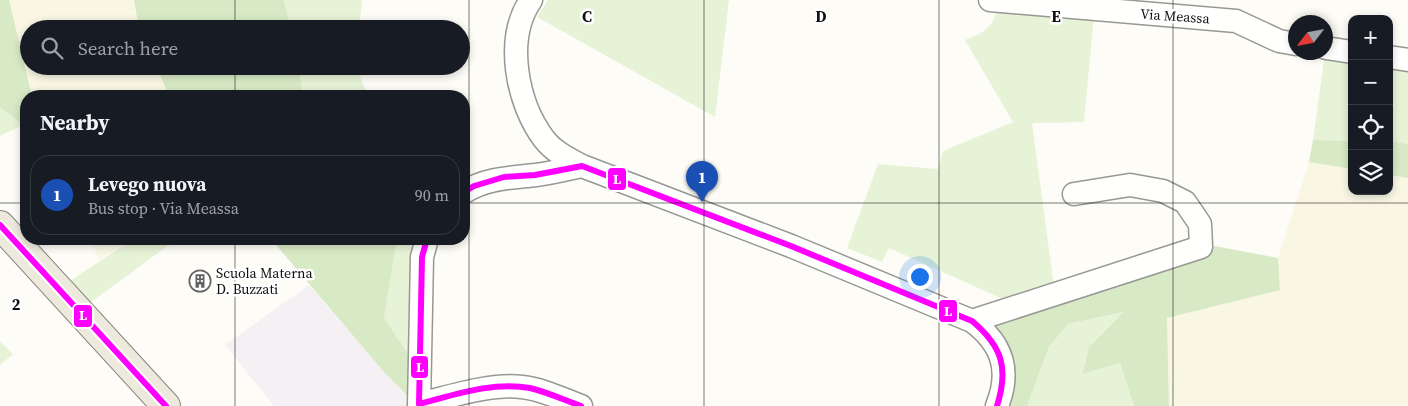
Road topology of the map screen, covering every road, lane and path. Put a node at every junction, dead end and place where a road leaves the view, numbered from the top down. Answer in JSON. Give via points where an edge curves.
{"nodes":[{"id":1,"x":531,"y":0,"type":"edge"},
{"id":2,"x":990,"y":0,"type":"edge"},
{"id":3,"x":1288,"y":43,"type":"edge"},
{"id":4,"x":1333,"y":49,"type":"edge"},
{"id":5,"x":1348,"y":51,"type":"edge"},
{"id":6,"x":1393,"y":58,"type":"edge"},
{"id":7,"x":1408,"y":60,"type":"edge"},
{"id":8,"x":582,"y":166,"type":"junction"},
{"id":9,"x":470,"y":188,"type":"edge"},
{"id":10,"x":1074,"y":194,"type":"dead end"},
{"id":11,"x":0,"y":225,"type":"edge"},
{"id":12,"x":426,"y":245,"type":"edge"},
{"id":13,"x":972,"y":320,"type":"junction"},
{"id":14,"x":419,"y":405,"type":"edge"},
{"id":15,"x":166,"y":406,"type":"edge"},
{"id":16,"x":581,"y":406,"type":"edge"},
{"id":17,"x":997,"y":406,"type":"edge"}],
"edges":[{"from":1,"to":8,"type":"street","via":[[517,36],[518,72],[523,92],[534,122],[546,141]]},
{"from":2,"to":3,"type":"street","name":"Via Meassa","via":[[1236,21]]},
{"from":4,"to":5,"type":"street"},
{"from":6,"to":7,"type":"street"},
{"from":8,"to":9,"type":"street","via":[[504,177]]},
{"from":8,"to":13,"type":"street"},
{"from":10,"to":13,"type":"street","via":[[1130,185],[1163,191],[1185,202],[1200,224],[1202,247]]},
{"from":11,"to":15,"type":"main road"},
{"from":12,"to":14,"type":"street","via":[[422,257]]},
{"from":13,"to":17,"type":"street","via":[[993,340],[1004,366],[1004,389]]},
{"from":14,"to":16,"type":"street","via":[[493,388],[521,386]]}]}
